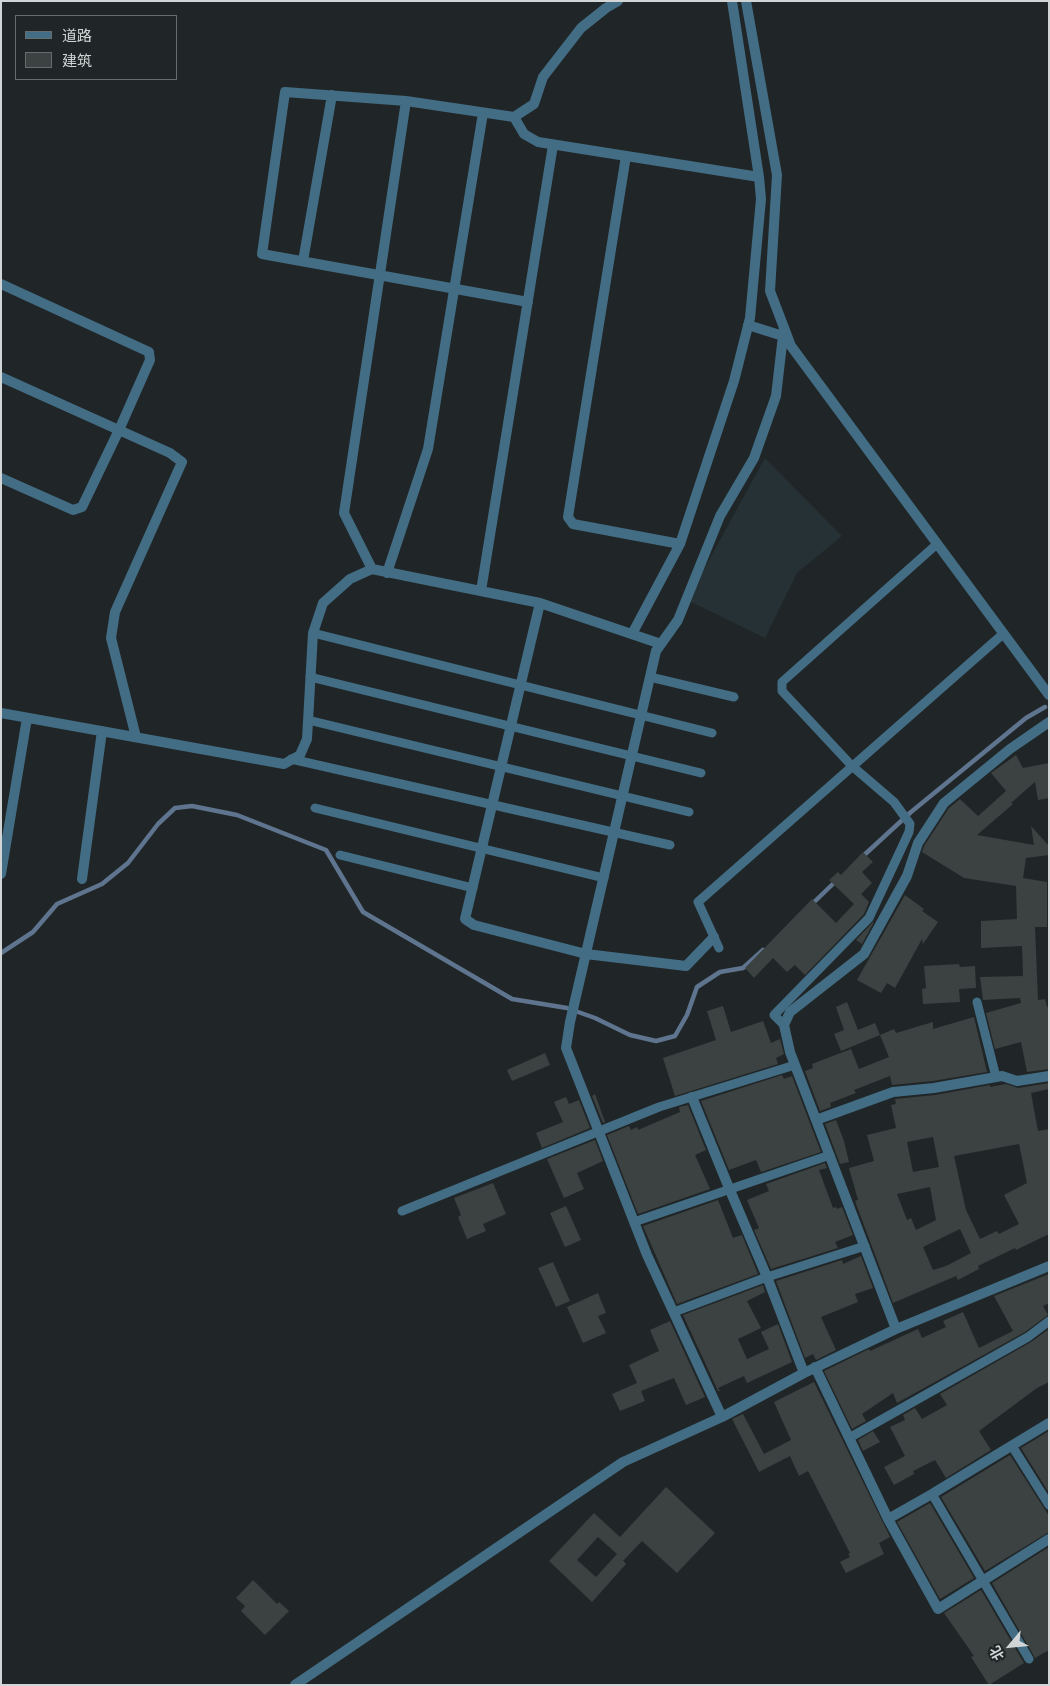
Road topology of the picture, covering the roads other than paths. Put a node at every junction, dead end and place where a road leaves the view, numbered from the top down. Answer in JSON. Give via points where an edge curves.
{"nodes":[{"id":1,"x":618,"y":1,"type":"edge"},
{"id":2,"x":732,"y":1,"type":"edge"},
{"id":3,"x":746,"y":1,"type":"edge"},
{"id":4,"x":332,"y":96,"type":"junction"},
{"id":5,"x":406,"y":101,"type":"junction"},
{"id":6,"x":483,"y":113,"type":"junction"},
{"id":7,"x":514,"y":117,"type":"junction"},
{"id":8,"x":553,"y":145,"type":"junction"},
{"id":9,"x":626,"y":156,"type":"junction"},
{"id":10,"x":760,"y":177,"type":"junction"},
{"id":11,"x":302,"y":261,"type":"junction"},
{"id":12,"x":380,"y":275,"type":"junction"},
{"id":13,"x":1,"y":284,"type":"edge"},
{"id":14,"x":454,"y":288,"type":"junction"},
{"id":15,"x":528,"y":302,"type":"junction"},
{"id":16,"x":748,"y":325,"type":"junction"},
{"id":17,"x":783,"y":332,"type":"junction"},
{"id":18,"x":1,"y":377,"type":"edge"},
{"id":19,"x":119,"y":430,"type":"junction"},
{"id":20,"x":1,"y":478,"type":"edge"},
{"id":21,"x":680,"y":544,"type":"junction"},
{"id":22,"x":937,"y":544,"type":"junction"},
{"id":23,"x":372,"y":570,"type":"junction"},
{"id":24,"x":388,"y":572,"type":"junction"},
{"id":25,"x":481,"y":591,"type":"junction"},
{"id":26,"x":540,"y":603,"type":"junction"},
{"id":27,"x":312,"y":633,"type":"junction"},
{"id":28,"x":632,"y":634,"type":"junction"},
{"id":29,"x":1002,"y":634,"type":"junction"},
{"id":30,"x":661,"y":644,"type":"junction"},
{"id":31,"x":310,"y":677,"type":"junction"},
{"id":32,"x":650,"y":677,"type":"junction"},
{"id":33,"x":521,"y":685,"type":"junction"},
{"id":34,"x":1049,"y":696,"type":"edge"},
{"id":35,"x":734,"y":697,"type":"dead end"},
{"id":36,"x":1,"y":713,"type":"edge"},
{"id":37,"x":641,"y":715,"type":"junction"},
{"id":38,"x":28,"y":718,"type":"junction"},
{"id":39,"x":308,"y":720,"type":"junction"},
{"id":40,"x":1049,"y":722,"type":"edge"},
{"id":41,"x":511,"y":727,"type":"junction"},
{"id":42,"x":102,"y":731,"type":"junction"},
{"id":43,"x":712,"y":733,"type":"dead end"},
{"id":44,"x":136,"y":737,"type":"junction"},
{"id":45,"x":632,"y":757,"type":"junction"},
{"id":46,"x":291,"y":760,"type":"junction"},
{"id":47,"x":852,"y":766,"type":"junction"},
{"id":48,"x":501,"y":767,"type":"junction"},
{"id":49,"x":701,"y":773,"type":"dead end"},
{"id":50,"x":623,"y":796,"type":"junction"},
{"id":51,"x":492,"y":805,"type":"junction"},
{"id":52,"x":315,"y":808,"type":"dead end"},
{"id":53,"x":689,"y":812,"type":"dead end"},
{"id":54,"x":614,"y":832,"type":"junction"},
{"id":55,"x":670,"y":845,"type":"dead end"},
{"id":56,"x":482,"y":848,"type":"junction"},
{"id":57,"x":340,"y":855,"type":"dead end"},
{"id":58,"x":1,"y":874,"type":"edge"},
{"id":59,"x":604,"y":878,"type":"junction"},
{"id":60,"x":82,"y":879,"type":"dead end"},
{"id":61,"x":473,"y":888,"type":"junction"},
{"id":62,"x":714,"y":937,"type":"junction"},
{"id":63,"x":719,"y":948,"type":"dead end"},
{"id":64,"x":586,"y":954,"type":"junction"},
{"id":65,"x":977,"y":1002,"type":"dead end"},
{"id":66,"x":784,"y":1025,"type":"junction"},
{"id":67,"x":795,"y":1065,"type":"junction"},
{"id":68,"x":1049,"y":1076,"type":"edge"},
{"id":69,"x":996,"y":1077,"type":"junction"},
{"id":70,"x":692,"y":1097,"type":"junction"},
{"id":71,"x":816,"y":1120,"type":"junction"},
{"id":72,"x":598,"y":1130,"type":"junction"},
{"id":73,"x":830,"y":1155,"type":"junction"},
{"id":74,"x":729,"y":1188,"type":"junction"},
{"id":75,"x":402,"y":1211,"type":"dead end"},
{"id":76,"x":634,"y":1222,"type":"junction"},
{"id":77,"x":865,"y":1246,"type":"junction"},
{"id":78,"x":1049,"y":1266,"type":"edge"},
{"id":79,"x":767,"y":1277,"type":"junction"},
{"id":80,"x":674,"y":1312,"type":"junction"},
{"id":81,"x":1049,"y":1321,"type":"edge"},
{"id":82,"x":896,"y":1329,"type":"junction"},
{"id":83,"x":815,"y":1368,"type":"junction"},
{"id":84,"x":804,"y":1373,"type":"junction"},
{"id":85,"x":722,"y":1416,"type":"junction"},
{"id":86,"x":1049,"y":1422,"type":"edge"},
{"id":87,"x":849,"y":1438,"type":"junction"},
{"id":88,"x":1012,"y":1446,"type":"junction"},
{"id":89,"x":932,"y":1494,"type":"junction"},
{"id":90,"x":1049,"y":1505,"type":"edge"},
{"id":91,"x":888,"y":1519,"type":"junction"},
{"id":92,"x":1049,"y":1539,"type":"edge"},
{"id":93,"x":984,"y":1580,"type":"junction"},
{"id":94,"x":1029,"y":1659,"type":"dead end"},
{"id":95,"x":295,"y":1685,"type":"edge"}],
"edges":[{"from":1,"to":7,"type":"street","via":[[582,28],[543,77],[534,104]]},
{"from":2,"to":10,"type":"street"},
{"from":3,"to":17,"type":"street","via":[[776,175],[770,291]]},
{"from":4,"to":5,"type":"street"},
{"from":4,"to":11,"type":"street"},
{"from":4,"to":11,"type":"street","via":[[285,92],[262,254]]},
{"from":5,"to":6,"type":"street"},
{"from":5,"to":12,"type":"street"},
{"from":6,"to":7,"type":"street"},
{"from":6,"to":14,"type":"street"},
{"from":7,"to":8,"type":"street","via":[[524,134],[538,142]]},
{"from":8,"to":9,"type":"street"},
{"from":8,"to":15,"type":"street"},
{"from":9,"to":10,"type":"street"},
{"from":9,"to":21,"type":"street","via":[[568,517],[573,524]]},
{"from":10,"to":16,"type":"street","via":[[761,199]]},
{"from":11,"to":12,"type":"street"},
{"from":12,"to":14,"type":"street"},
{"from":12,"to":23,"type":"street","via":[[344,513]]},
{"from":13,"to":19,"type":"street","via":[[149,352],[150,360]]},
{"from":14,"to":15,"type":"street"},
{"from":14,"to":24,"type":"street","via":[[428,449]]},
{"from":15,"to":25,"type":"street"},
{"from":16,"to":17,"type":"street"},
{"from":16,"to":21,"type":"street","via":[[734,381]]},
{"from":17,"to":22,"type":"street"},
{"from":17,"to":30,"type":"street","via":[[776,396],[754,458],[720,516],[678,620]]},
{"from":18,"to":19,"type":"street"},
{"from":19,"to":20,"type":"street","via":[[82,507],[72,510]]},
{"from":19,"to":44,"type":"street","via":[[170,453],[182,462],[115,612],[111,638]]},
{"from":21,"to":28,"type":"street"},
{"from":22,"to":29,"type":"street"},
{"from":22,"to":47,"type":"lane","via":[[782,682],[782,691]]},
{"from":23,"to":24,"type":"street"},
{"from":23,"to":27,"type":"street","via":[[350,579],[323,603]]},
{"from":24,"to":25,"type":"street"},
{"from":25,"to":26,"type":"street"},
{"from":26,"to":28,"type":"street"},
{"from":26,"to":33,"type":"street"},
{"from":27,"to":31,"type":"street"},
{"from":27,"to":33,"type":"lane"},
{"from":28,"to":30,"type":"street"},
{"from":29,"to":34,"type":"street"},
{"from":29,"to":47,"type":"lane"},
{"from":30,"to":32,"type":"street","via":[[656,651]]},
{"from":31,"to":39,"type":"street"},
{"from":31,"to":41,"type":"lane"},
{"from":32,"to":35,"type":"lane"},
{"from":32,"to":37,"type":"street"},
{"from":33,"to":37,"type":"lane"},
{"from":33,"to":41,"type":"street"},
{"from":36,"to":38,"type":"street"},
{"from":37,"to":43,"type":"lane"},
{"from":37,"to":45,"type":"street"},
{"from":38,"to":42,"type":"street"},
{"from":38,"to":58,"type":"street"},
{"from":39,"to":46,"type":"street","via":[[307,739],[300,755]]},
{"from":39,"to":48,"type":"lane"},
{"from":40,"to":66,"type":"street","via":[[944,803],[918,843],[907,876],[864,954],[790,1012]]},
{"from":41,"to":45,"type":"lane"},
{"from":41,"to":48,"type":"street"},
{"from":42,"to":44,"type":"street"},
{"from":42,"to":60,"type":"street"},
{"from":44,"to":46,"type":"street","via":[[284,764]]},
{"from":45,"to":49,"type":"lane"},
{"from":45,"to":50,"type":"street"},
{"from":46,"to":51,"type":"lane"},
{"from":47,"to":62,"type":"lane","via":[[698,902]]},
{"from":47,"to":66,"type":"lane","via":[[894,802],[910,824],[909,832],[869,918],[774,1014]]},
{"from":48,"to":50,"type":"lane"},
{"from":48,"to":51,"type":"street"},
{"from":50,"to":53,"type":"lane"},
{"from":50,"to":54,"type":"street"},
{"from":51,"to":54,"type":"lane"},
{"from":51,"to":56,"type":"street"},
{"from":52,"to":56,"type":"lane"},
{"from":54,"to":55,"type":"lane"},
{"from":54,"to":59,"type":"street"},
{"from":56,"to":59,"type":"lane"},
{"from":56,"to":61,"type":"street"},
{"from":57,"to":61,"type":"lane"},
{"from":59,"to":64,"type":"street"},
{"from":61,"to":64,"type":"street","via":[[465,919],[474,925]]},
{"from":62,"to":63,"type":"lane"},
{"from":62,"to":64,"type":"street","via":[[686,966]]},
{"from":64,"to":72,"type":"street","via":[[566,1048]]},
{"from":65,"to":69,"type":"lane"},
{"from":66,"to":67,"type":"street"},
{"from":67,"to":70,"type":"lane"},
{"from":67,"to":71,"type":"street"},
{"from":68,"to":69,"type":"street","via":[[1017,1081]]},
{"from":69,"to":71,"type":"street","via":[[893,1092]]},
{"from":70,"to":72,"type":"lane"},
{"from":70,"to":74,"type":"street"},
{"from":71,"to":73,"type":"street"},
{"from":72,"to":75,"type":"lane"},
{"from":72,"to":76,"type":"street"},
{"from":73,"to":74,"type":"lane"},
{"from":73,"to":77,"type":"street"},
{"from":74,"to":76,"type":"lane"},
{"from":74,"to":79,"type":"street"},
{"from":76,"to":80,"type":"street"},
{"from":77,"to":79,"type":"lane"},
{"from":77,"to":82,"type":"street"},
{"from":78,"to":82,"type":"street"},
{"from":79,"to":80,"type":"lane"},
{"from":79,"to":84,"type":"street"},
{"from":80,"to":85,"type":"street"},
{"from":81,"to":87,"type":"lane","via":[[1028,1338]]},
{"from":82,"to":83,"type":"street"},
{"from":83,"to":84,"type":"street"},
{"from":83,"to":87,"type":"street"},
{"from":84,"to":85,"type":"street"},
{"from":85,"to":95,"type":"street","via":[[623,1462]]},
{"from":86,"to":88,"type":"street"},
{"from":87,"to":91,"type":"street"},
{"from":88,"to":89,"type":"street"},
{"from":88,"to":90,"type":"lane"},
{"from":89,"to":91,"type":"street"},
{"from":89,"to":93,"type":"lane"},
{"from":91,"to":93,"type":"street","via":[[938,1609]]},
{"from":92,"to":93,"type":"street"},
{"from":93,"to":94,"type":"lane"}]}
